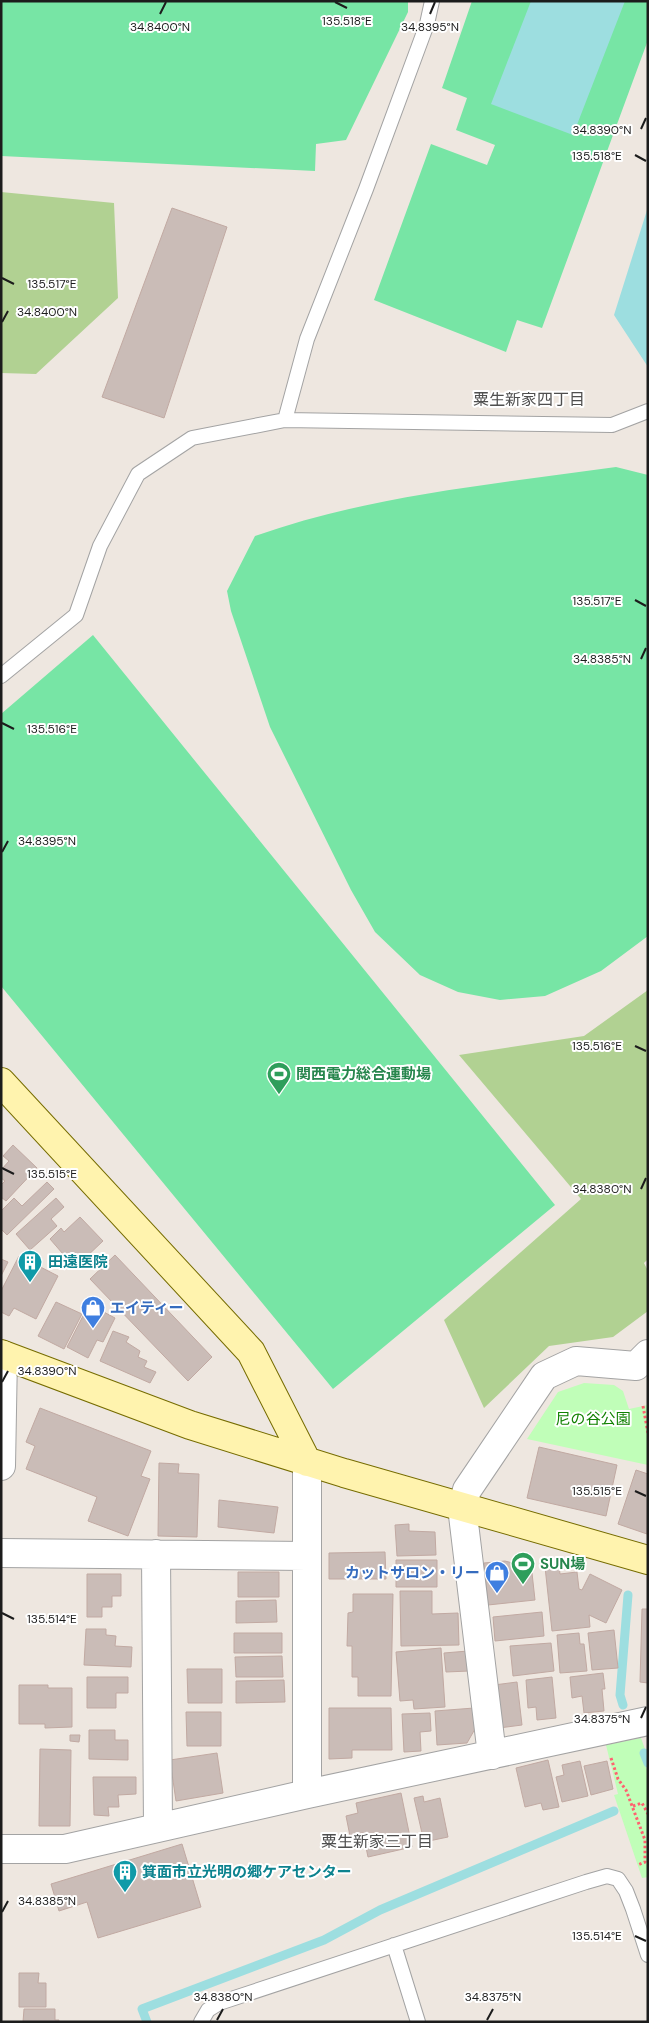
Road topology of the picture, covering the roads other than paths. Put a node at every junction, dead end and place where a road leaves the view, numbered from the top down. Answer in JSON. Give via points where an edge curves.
{"nodes":[{"id":1,"x":432,"y":1,"type":"edge"},
{"id":2,"x":648,"y":411,"type":"edge"},
{"id":3,"x":285,"y":420,"type":"junction"},
{"id":4,"x":1,"y":676,"type":"edge"},
{"id":5,"x":1,"y":1082,"type":"edge"},
{"id":6,"x":2,"y":1354,"type":"edge"},
{"id":7,"x":648,"y":1354,"type":"edge"},
{"id":8,"x":307,"y":1462,"type":"junction"},
{"id":9,"x":1,"y":1466,"type":"edge"},
{"id":10,"x":462,"y":1507,"type":"junction"},
{"id":11,"x":1,"y":1553,"type":"edge"},
{"id":12,"x":156,"y":1554,"type":"junction"},
{"id":13,"x":307,"y":1556,"type":"junction"},
{"id":14,"x":648,"y":1560,"type":"edge"},
{"id":15,"x":648,"y":1721,"type":"edge"},
{"id":16,"x":492,"y":1755,"type":"junction"},
{"id":17,"x":307,"y":1794,"type":"junction"},
{"id":18,"x":158,"y":1827,"type":"junction"},
{"id":19,"x":1,"y":1849,"type":"edge"},
{"id":20,"x":394,"y":1945,"type":"junction"},
{"id":21,"x":648,"y":1955,"type":"edge"},
{"id":22,"x":201,"y":2022,"type":"edge"},
{"id":23,"x":418,"y":2022,"type":"edge"}],
"edges":[{"from":1,"to":3,"type":"lane","via":[[427,24],[370,180],[307,339]]},
{"from":2,"to":3,"type":"lane","via":[[612,425]]},
{"from":3,"to":4,"type":"lane","via":[[192,438],[138,474],[100,546],[76,616]]},
{"from":5,"to":8,"type":"street","via":[[251,1352]]},
{"from":6,"to":8,"type":"street","via":[[190,1425]]},
{"from":6,"to":9,"type":"street"},
{"from":7,"to":10,"type":"street","via":[[636,1366],[576,1361],[544,1376],[467,1490]]},
{"from":8,"to":10,"type":"street"},
{"from":8,"to":13,"type":"street"},
{"from":10,"to":14,"type":"street"},
{"from":10,"to":16,"type":"street"},
{"from":11,"to":12,"type":"street"},
{"from":12,"to":13,"type":"street"},
{"from":12,"to":18,"type":"street"},
{"from":13,"to":17,"type":"street"},
{"from":15,"to":16,"type":"street"},
{"from":16,"to":17,"type":"street"},
{"from":17,"to":18,"type":"street"},
{"from":18,"to":19,"type":"street","via":[[65,1849]]},
{"from":20,"to":21,"type":"lane","via":[[586,1882],[612,1877],[618,1879],[626,1891]]},
{"from":20,"to":22,"type":"lane","via":[[219,2003],[208,2010]]},
{"from":20,"to":23,"type":"lane"}]}
